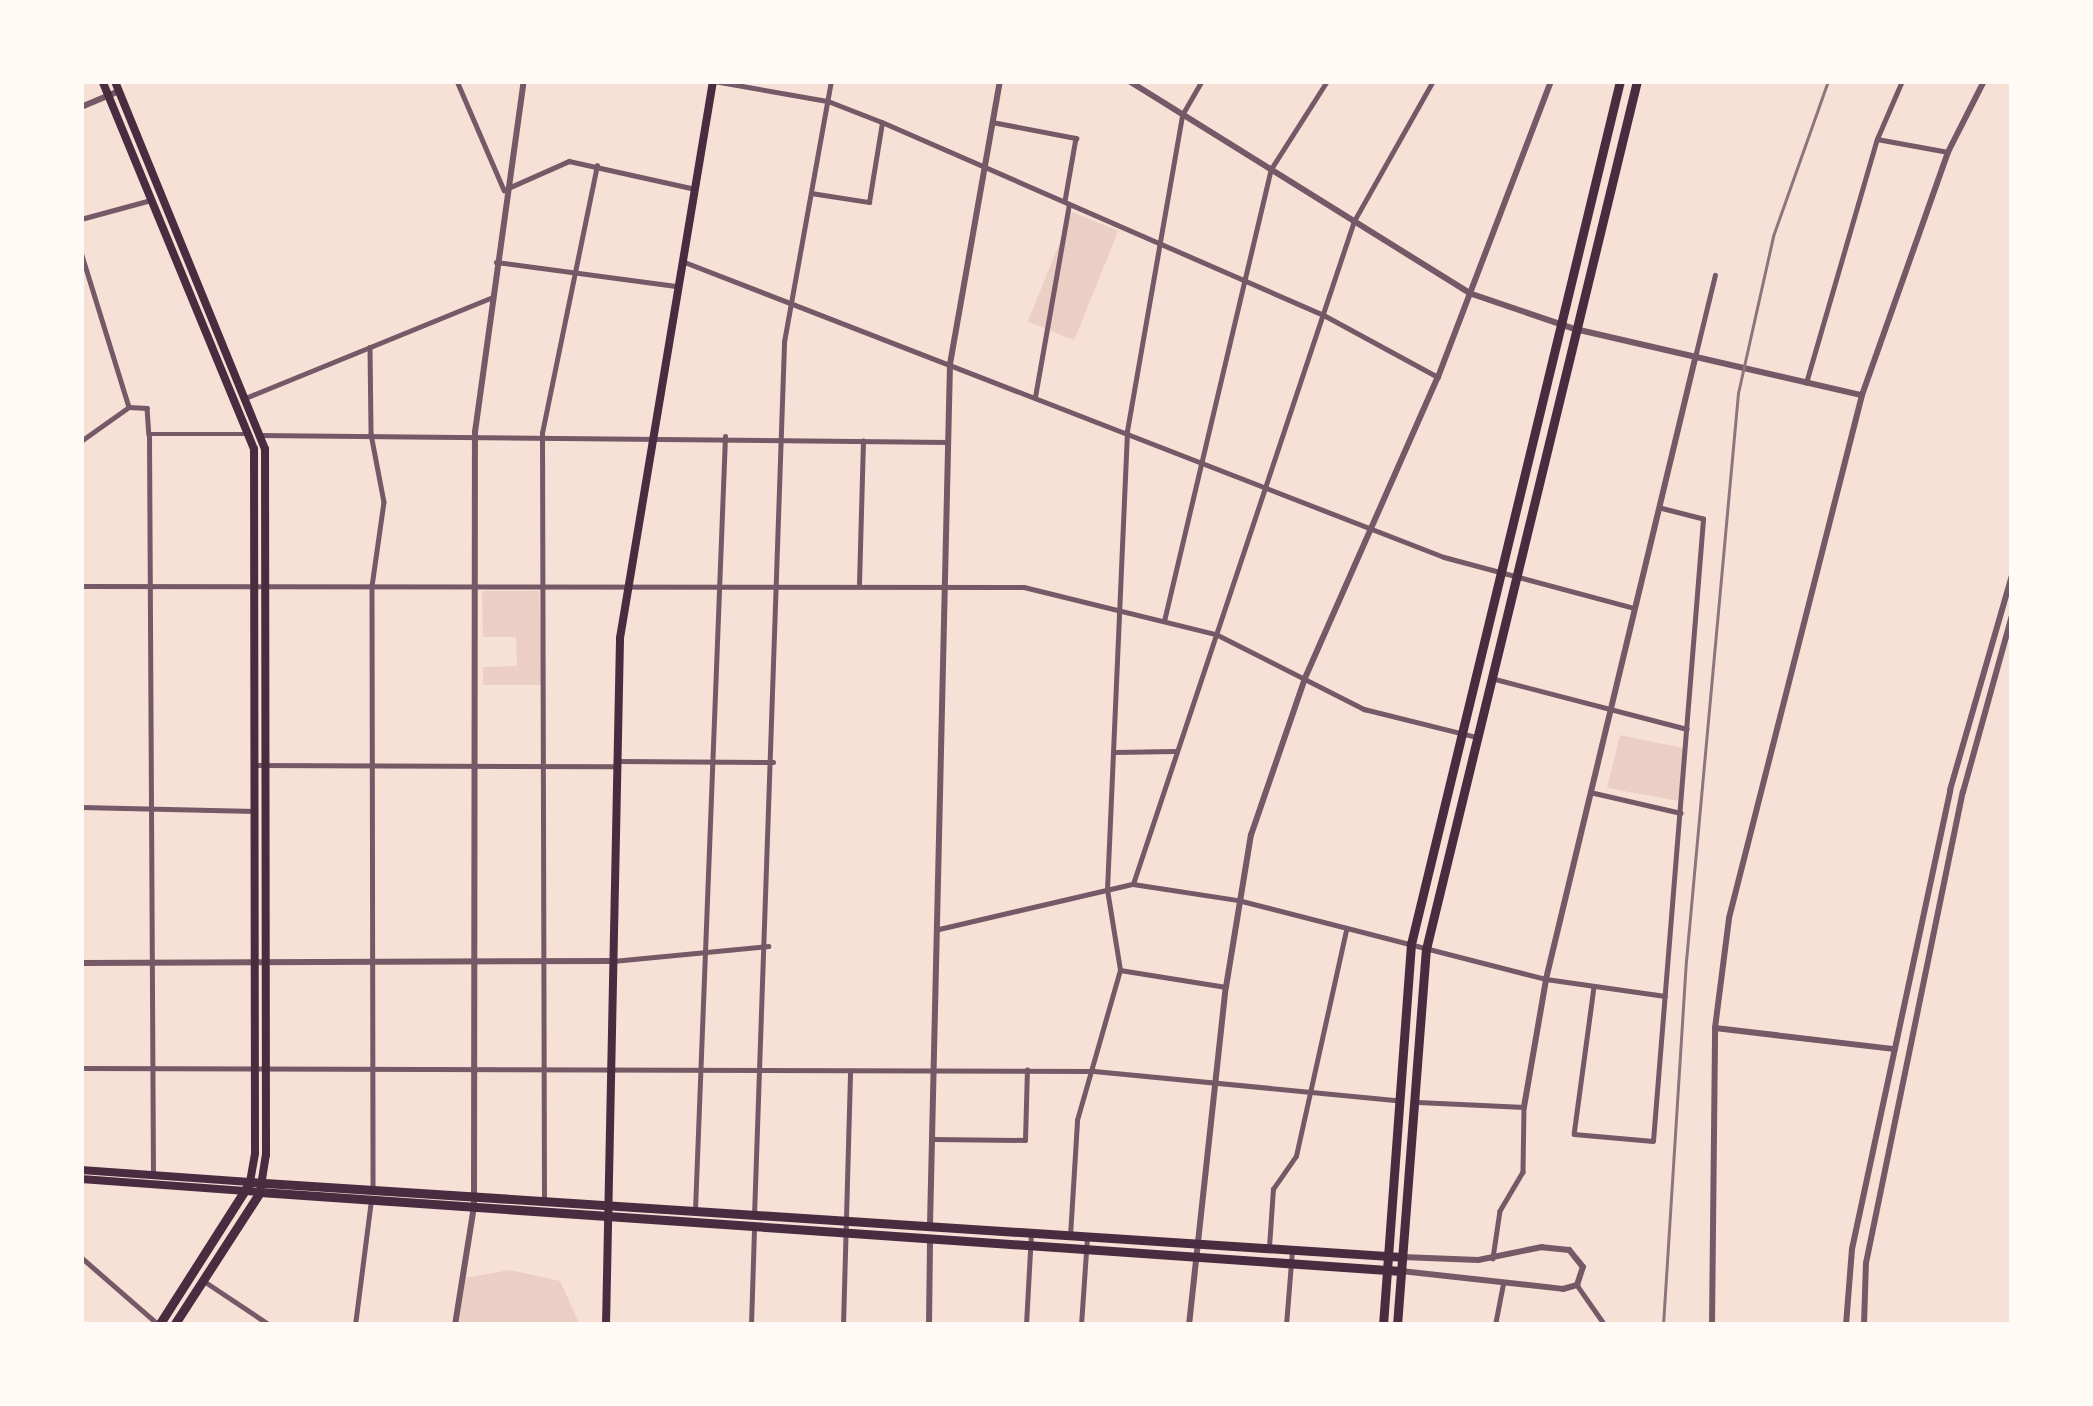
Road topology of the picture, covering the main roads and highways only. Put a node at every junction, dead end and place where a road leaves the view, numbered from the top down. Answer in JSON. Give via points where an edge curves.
{"nodes":[{"id":1,"x":102,"y":81,"type":"edge"},
{"id":2,"x":713,"y":81,"type":"edge"},
{"id":3,"x":1620,"y":81,"type":"edge"},
{"id":4,"x":1637,"y":81,"type":"edge"},
{"id":5,"x":117,"y":86,"type":"edge"},
{"id":6,"x":242,"y":400,"type":"junction"},
{"id":7,"x":260,"y":586,"type":"junction"},
{"id":8,"x":260,"y":765,"type":"junction"},
{"id":9,"x":260,"y":962,"type":"junction"},
{"id":10,"x":81,"y":1170,"type":"edge"},
{"id":11,"x":81,"y":1179,"type":"edge"},
{"id":12,"x":254,"y":1187,"type":"junction"},
{"id":13,"x":474,"y":1201,"type":"junction"},
{"id":14,"x":609,"y":1210,"type":"junction"},
{"id":15,"x":754,"y":1220,"type":"junction"},
{"id":16,"x":1031,"y":1238,"type":"junction"},
{"id":17,"x":1086,"y":1243,"type":"junction"},
{"id":18,"x":1194,"y":1250,"type":"junction"},
{"id":19,"x":1292,"y":1256,"type":"junction"},
{"id":20,"x":1388,"y":1256,"type":"junction"},
{"id":21,"x":1402,"y":1257,"type":"junction"},
{"id":22,"x":1387,"y":1269,"type":"junction"},
{"id":23,"x":1402,"y":1271,"type":"junction"},
{"id":24,"x":199,"y":1278,"type":"junction"},
{"id":25,"x":159,"y":1325,"type":"edge"},
{"id":26,"x":174,"y":1325,"type":"edge"},
{"id":27,"x":607,"y":1325,"type":"edge"},
{"id":28,"x":1383,"y":1325,"type":"edge"},
{"id":29,"x":1397,"y":1325,"type":"edge"}],
"edges":[{"from":1,"to":6,"type":"main road"},
{"from":2,"to":14,"type":"main road","via":[[625,583]]},
{"from":3,"to":20,"type":"highway","via":[[1411,944]]},
{"from":4,"to":21,"type":"highway","via":[[1426,949]]},
{"from":5,"to":6,"type":"main road"},
{"from":6,"to":7,"type":"main road"},
{"from":6,"to":7,"type":"main road","via":[[261,435]]},
{"from":7,"to":8,"type":"main road"},
{"from":8,"to":9,"type":"main road"},
{"from":8,"to":9,"type":"main road"},
{"from":9,"to":12,"type":"main road"},
{"from":10,"to":12,"type":"main road"},
{"from":11,"to":12,"type":"main road"},
{"from":12,"to":13,"type":"highway"},
{"from":12,"to":24,"type":"highway"},
{"from":13,"to":14,"type":"highway"},
{"from":13,"to":14,"type":"highway"},
{"from":14,"to":15,"type":"highway"},
{"from":14,"to":15,"type":"highway"},
{"from":14,"to":27,"type":"main road"},
{"from":15,"to":16,"type":"highway"},
{"from":16,"to":17,"type":"highway"},
{"from":16,"to":17,"type":"highway","via":[[1070,1235]]},
{"from":17,"to":18,"type":"highway"},
{"from":18,"to":19,"type":"highway"},
{"from":18,"to":19,"type":"highway"},
{"from":19,"to":20,"type":"highway"},
{"from":19,"to":22,"type":"highway"},
{"from":20,"to":21,"type":"highway"},
{"from":20,"to":22,"type":"highway"},
{"from":21,"to":23,"type":"highway"},
{"from":22,"to":23,"type":"highway"},
{"from":22,"to":28,"type":"highway"},
{"from":23,"to":29,"type":"highway"},
{"from":24,"to":25,"type":"highway"},
{"from":24,"to":26,"type":"highway"}]}
